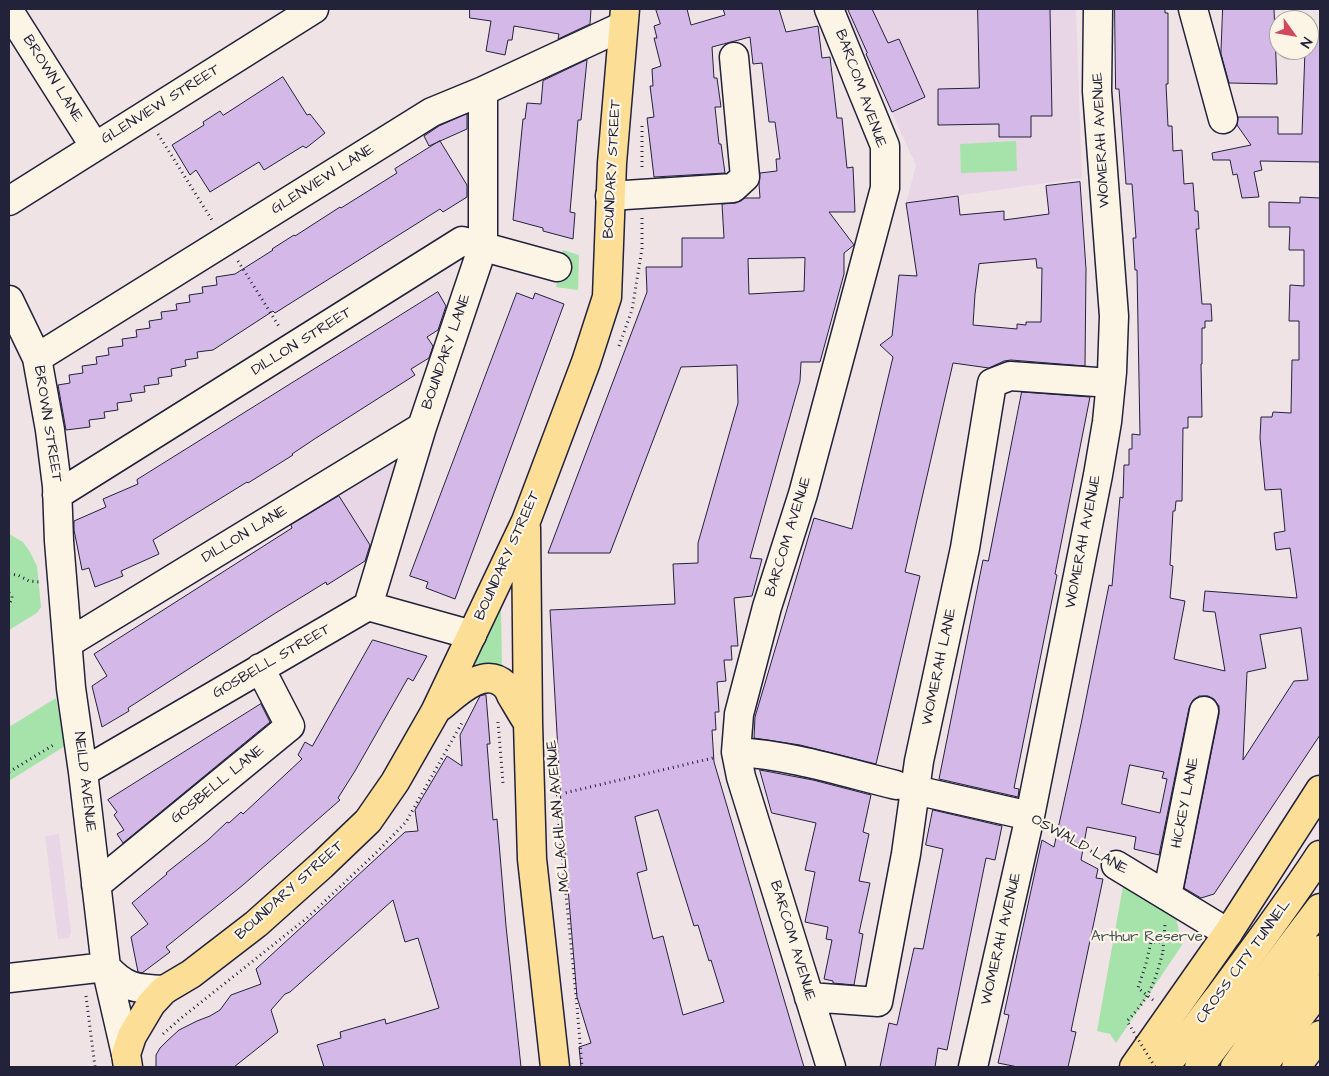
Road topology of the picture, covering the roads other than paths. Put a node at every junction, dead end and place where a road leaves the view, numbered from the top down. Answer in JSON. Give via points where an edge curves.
{"nodes":[{"id":1,"x":314,"y":9,"type":"edge"},
{"id":2,"x":829,"y":9,"type":"edge"},
{"id":3,"x":1098,"y":9,"type":"edge"},
{"id":4,"x":1193,"y":9,"type":"edge"},
{"id":5,"x":12,"y":11,"type":"edge"},
{"id":6,"x":624,"y":17,"type":"edge"},
{"id":7,"x":734,"y":57,"type":"dead end"},
{"id":8,"x":483,"y":90,"type":"junction"},
{"id":9,"x":1223,"y":119,"type":"dead end"},
{"id":10,"x":95,"y":147,"type":"junction"},
{"id":11,"x":610,"y":196,"type":"junction"},
{"id":12,"x":9,"y":201,"type":"edge"},
{"id":13,"x":483,"y":246,"type":"junction"},
{"id":14,"x":557,"y":267,"type":"dead end"},
{"id":15,"x":9,"y":300,"type":"edge"},
{"id":16,"x":37,"y":358,"type":"junction"},
{"id":17,"x":1111,"y":383,"type":"junction"},
{"id":18,"x":422,"y":427,"type":"junction"},
{"id":19,"x":58,"y":495,"type":"junction"},
{"id":20,"x":526,"y":521,"type":"junction"},
{"id":21,"x":368,"y":606,"type":"junction"},
{"id":22,"x":472,"y":634,"type":"junction"},
{"id":23,"x":68,"y":643,"type":"junction"},
{"id":24,"x":260,"y":668,"type":"junction"},
{"id":25,"x":1204,"y":711,"type":"dead end"},
{"id":26,"x":435,"y":712,"type":"junction"},
{"id":27,"x":528,"y":723,"type":"junction"},
{"id":28,"x":736,"y":752,"type":"junction"},
{"id":29,"x":84,"y":772,"type":"junction"},
{"id":30,"x":906,"y":787,"type":"junction"},
{"id":31,"x":1320,"y":790,"type":"edge"},
{"id":32,"x":1030,"y":816,"type":"junction"},
{"id":33,"x":1320,"y":855,"type":"edge"},
{"id":34,"x":1116,"y":865,"type":"road end"},
{"id":35,"x":96,"y":885,"type":"junction"},
{"id":36,"x":1167,"y":896,"type":"junction"},
{"id":37,"x":1320,"y":908,"type":"edge"},
{"id":38,"x":1228,"y":934,"type":"junction"},
{"id":39,"x":1320,"y":950,"type":"edge"},
{"id":40,"x":94,"y":968,"type":"junction"},
{"id":41,"x":9,"y":978,"type":"edge"},
{"id":42,"x":1320,"y":989,"type":"edge"},
{"id":43,"x":164,"y":990,"type":"junction"},
{"id":44,"x":809,"y":997,"type":"junction"},
{"id":45,"x":1320,"y":1035,"type":"edge"},
{"id":46,"x":127,"y":1061,"type":"edge"},
{"id":47,"x":555,"y":1067,"type":"edge"},
{"id":48,"x":831,"y":1067,"type":"edge"},
{"id":49,"x":973,"y":1067,"type":"edge"},
{"id":50,"x":1134,"y":1067,"type":"edge"},
{"id":51,"x":1164,"y":1067,"type":"edge"},
{"id":52,"x":1199,"y":1067,"type":"edge"},
{"id":53,"x":1235,"y":1067,"type":"edge"},
{"id":54,"x":1262,"y":1067,"type":"edge"},
{"id":55,"x":1296,"y":1067,"type":"edge"}],
"edges":[{"from":1,"to":10,"type":"street","name":"GLENVIEW STREET"},
{"from":2,"to":28,"type":"street","name":"BARCOM AVENUE","via":[[884,146],[885,188],[803,494],[767,607],[739,714]]},
{"from":3,"to":17,"type":"street","name":"WOMERAH AVENUE","via":[[1097,91],[1114,316]]},
{"from":4,"to":9,"type":"street"},
{"from":5,"to":10,"type":"street","name":"BROWN LANE"},
{"from":6,"to":8,"type":"street","name":"GLENVIEW LANE"},
{"from":6,"to":11,"type":"main road","name":"BOUNDARY STREET"},
{"from":7,"to":11,"type":"street","via":[[745,177],[733,188]]},
{"from":8,"to":13,"type":"street","name":"BOUNDARY LANE"},
{"from":8,"to":16,"type":"street","name":"GLENVIEW LANE","via":[[432,112]]},
{"from":10,"to":12,"type":"street","name":"GLENVIEW STREET"},
{"from":11,"to":20,"type":"main road","name":"BOUNDARY STREET","via":[[607,297]]},
{"from":13,"to":14,"type":"street","name":"DILLON STREET"},
{"from":13,"to":18,"type":"street","name":"BOUNDARY LANE"},
{"from":13,"to":19,"type":"street","name":"DILLON STREET","via":[[462,241]]},
{"from":15,"to":16,"type":"street","name":"BROWN STREET"},
{"from":16,"to":19,"type":"street","name":"BROWN STREET"},
{"from":17,"to":30,"type":"street","name":"WOMERAH LANE","via":[[1010,376],[992,382],[966,548],[919,761]]},
{"from":17,"to":32,"type":"street","name":"WOMERAH AVENUE","via":[[1098,476]]},
{"from":18,"to":21,"type":"street","name":"BOUNDARY LANE"},
{"from":18,"to":23,"type":"street","name":"DILLON LANE"},
{"from":19,"to":23,"type":"street","name":"NEILD AVENUE"},
{"from":20,"to":22,"type":"main road","name":"BOUNDARY STREET"},
{"from":20,"to":27,"type":"main road","name":"MCLACHLAN AVENUE"},
{"from":21,"to":22,"type":"street"},
{"from":21,"to":24,"type":"street","name":"GOSBELL STREET"},
{"from":22,"to":26,"type":"main road","name":"BOUNDARY STREET"},
{"from":23,"to":29,"type":"street","name":"NEILD AVENUE","via":[[70,688]]},
{"from":24,"to":29,"type":"street","name":"GOSBELL STREET"},
{"from":24,"to":35,"type":"street","name":"GOSBELL LANE","via":[[290,726]]},
{"from":25,"to":36,"type":"street","name":"HICKEY LANE"},
{"from":26,"to":27,"type":"main road","name":"MCLACHLAN AVENUE","via":[[462,689],[487,679],[505,685]]},
{"from":26,"to":43,"type":"main road","name":"BOUNDARY STREET","via":[[395,782],[368,821],[256,924],[191,974]]},
{"from":27,"to":47,"type":"main road","name":"MCLACHLAN AVENUE","via":[[532,858]]},
{"from":28,"to":30,"type":"street","name":"OSWALD LANE","via":[[792,759]]},
{"from":28,"to":44,"type":"street","name":"BARCOM AVENUE"},
{"from":29,"to":35,"type":"street","name":"NEILD AVENUE"},
{"from":30,"to":32,"type":"street","name":"OSWALD LANE"},
{"from":30,"to":44,"type":"street","name":"WOMERAH LANE","via":[[906,854],[878,1002]]},
{"from":31,"to":38,"type":"main road"},
{"from":32,"to":49,"type":"street","name":"WOMERAH AVENUE"},
{"from":33,"to":51,"type":"main road","name":"CROSS CITY TUNNEL","via":[[1234,977]]},
{"from":34,"to":36,"type":"street","name":"OSWALD LANE"},
{"from":35,"to":40,"type":"street","name":"NEILD AVENUE"},
{"from":36,"to":38,"type":"street","name":"OSWALD LANE"},
{"from":37,"to":52,"type":"main road"},
{"from":38,"to":50,"type":"main road"},
{"from":39,"to":53,"type":"main road"},
{"from":40,"to":41,"type":"street"},
{"from":40,"to":43,"type":"street","via":[[132,987]]},
{"from":40,"to":46,"type":"street","name":"NEILD AVENUE"},
{"from":42,"to":54,"type":"main road"},
{"from":43,"to":46,"type":"main road","name":"BOUNDARY STREET","via":[[151,1004],[132,1036]]},
{"from":44,"to":48,"type":"street","name":"BARCOM AVENUE"},
{"from":45,"to":55,"type":"main road"}]}
